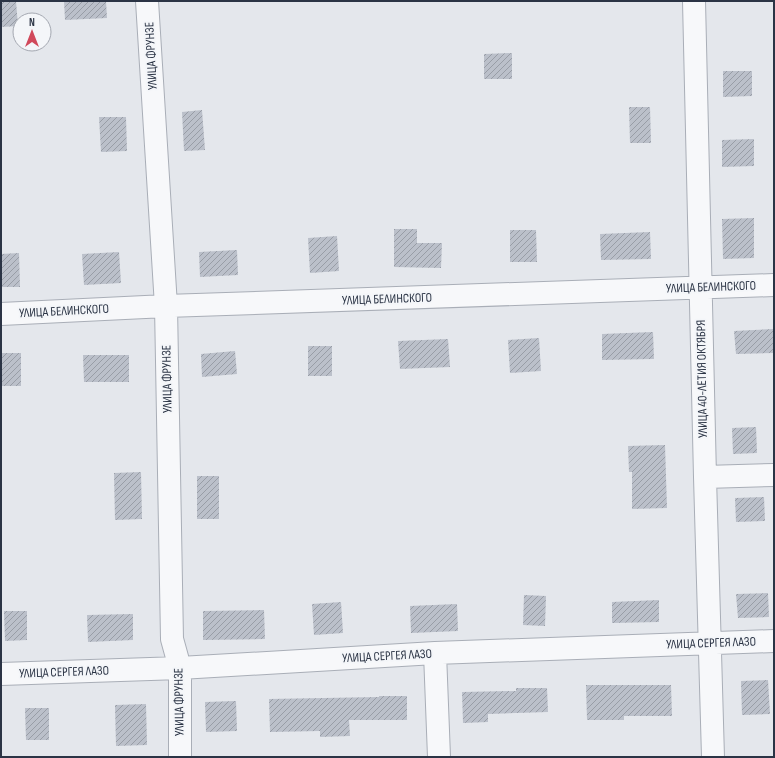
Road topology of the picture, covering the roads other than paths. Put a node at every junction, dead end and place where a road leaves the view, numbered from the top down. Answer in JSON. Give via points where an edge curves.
{"nodes":[{"id":1,"x":148,"y":1,"type":"edge"},
{"id":2,"x":694,"y":1,"type":"edge"},
{"id":3,"x":774,"y":284,"type":"edge"},
{"id":4,"x":700,"y":288,"type":"junction"},
{"id":5,"x":166,"y":306,"type":"junction"},
{"id":6,"x":1,"y":314,"type":"edge"},
{"id":7,"x":774,"y":475,"type":"edge"},
{"id":8,"x":704,"y":477,"type":"junction"},
{"id":9,"x":774,"y":641,"type":"edge"},
{"id":10,"x":710,"y":642,"type":"junction"},
{"id":11,"x":435,"y":653,"type":"junction"},
{"id":12,"x":180,"y":668,"type":"junction"},
{"id":13,"x":1,"y":674,"type":"edge"},
{"id":14,"x":180,"y":757,"type":"edge"},
{"id":15,"x":439,"y":757,"type":"edge"},
{"id":16,"x":714,"y":757,"type":"edge"}],
"edges":[{"from":1,"to":5,"type":"street","name":"УЛИЦА ФРУНЗЕ"},
{"from":2,"to":4,"type":"street","name":"УЛИЦА 40-ЛЕТИЯ ОКТЯБРЯ"},
{"from":3,"to":4,"type":"street","name":"УЛИЦА БЕЛИНСКОГО"},
{"from":4,"to":5,"type":"street","name":"УЛИЦА БЕЛИНСКОГО"},
{"from":4,"to":8,"type":"street","name":"УЛИЦА 40-ЛЕТИЯ ОКТЯБРЯ"},
{"from":5,"to":6,"type":"street","name":"УЛИЦА БЕЛИНСКОГО"},
{"from":5,"to":12,"type":"street","name":"УЛИЦА ФРУНЗЕ","via":[[172,639]]},
{"from":7,"to":8,"type":"street"},
{"from":8,"to":10,"type":"street","name":"УЛИЦА 40-ЛЕТИЯ ОКТЯБРЯ"},
{"from":9,"to":10,"type":"street","name":"УЛИЦА СЕРГЕЯ ЛАЗО"},
{"from":10,"to":11,"type":"street","name":"УЛИЦА СЕРГЕЯ ЛАЗО"},
{"from":10,"to":16,"type":"street","name":"УЛИЦА 40-ЛЕТИЯ ОКТЯБРЯ"},
{"from":11,"to":12,"type":"street","name":"УЛИЦА СЕРГЕЯ ЛАЗО"},
{"from":11,"to":15,"type":"street"},
{"from":12,"to":13,"type":"street","name":"УЛИЦА СЕРГЕЯ ЛАЗО"},
{"from":12,"to":14,"type":"street","name":"УЛИЦА ФРУНЗЕ"}]}
